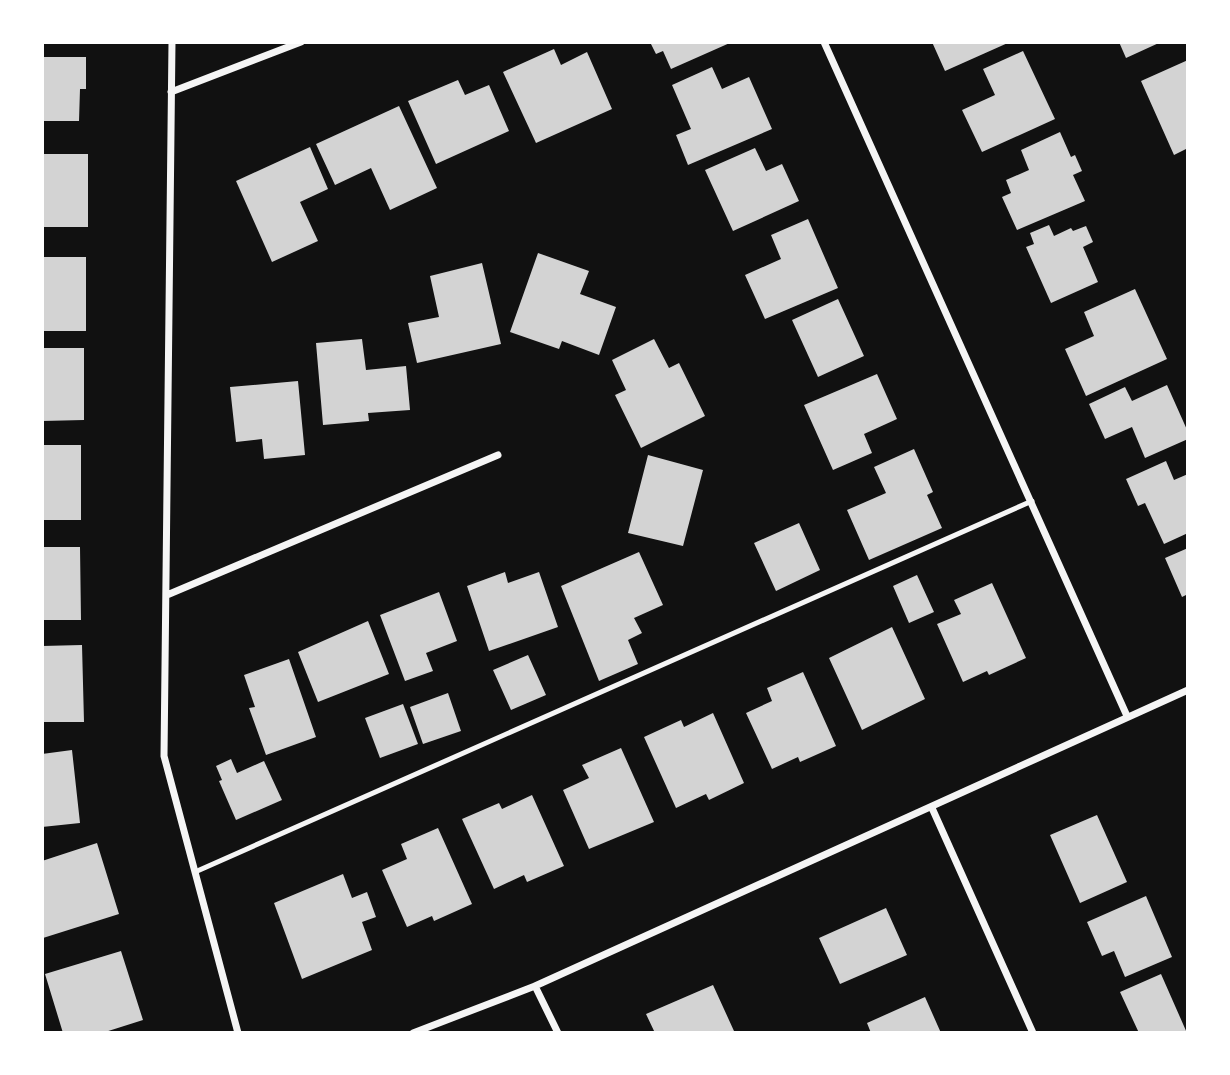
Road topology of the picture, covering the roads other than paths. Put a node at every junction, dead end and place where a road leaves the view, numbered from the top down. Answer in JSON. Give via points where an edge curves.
{"nodes":[{"id":1,"x":172,"y":42,"type":"edge"},
{"id":2,"x":302,"y":42,"type":"edge"},
{"id":3,"x":824,"y":42,"type":"edge"},
{"id":4,"x":171,"y":92,"type":"junction"},
{"id":5,"x":498,"y":455,"type":"dead end"},
{"id":6,"x":1032,"y":501,"type":"junction"},
{"id":7,"x":167,"y":595,"type":"junction"},
{"id":8,"x":1188,"y":690,"type":"edge"},
{"id":9,"x":1127,"y":716,"type":"junction"},
{"id":10,"x":932,"y":808,"type":"junction"},
{"id":11,"x":195,"y":872,"type":"junction"},
{"id":12,"x":535,"y":986,"type":"junction"},
{"id":13,"x":237,"y":1033,"type":"edge"},
{"id":14,"x":413,"y":1033,"type":"edge"},
{"id":15,"x":558,"y":1033,"type":"edge"},
{"id":16,"x":1033,"y":1033,"type":"edge"}],
"edges":[{"from":1,"to":4,"type":"street"},
{"from":2,"to":4,"type":"street"},
{"from":3,"to":6,"type":"street"},
{"from":4,"to":7,"type":"street"},
{"from":5,"to":7,"type":"street"},
{"from":6,"to":9,"type":"street"},
{"from":6,"to":11,"type":"lane"},
{"from":7,"to":11,"type":"street","via":[[164,756]]},
{"from":8,"to":9,"type":"street"},
{"from":9,"to":10,"type":"street"},
{"from":10,"to":12,"type":"street"},
{"from":10,"to":16,"type":"street"},
{"from":11,"to":13,"type":"street"},
{"from":12,"to":14,"type":"street"},
{"from":12,"to":15,"type":"street"}]}
